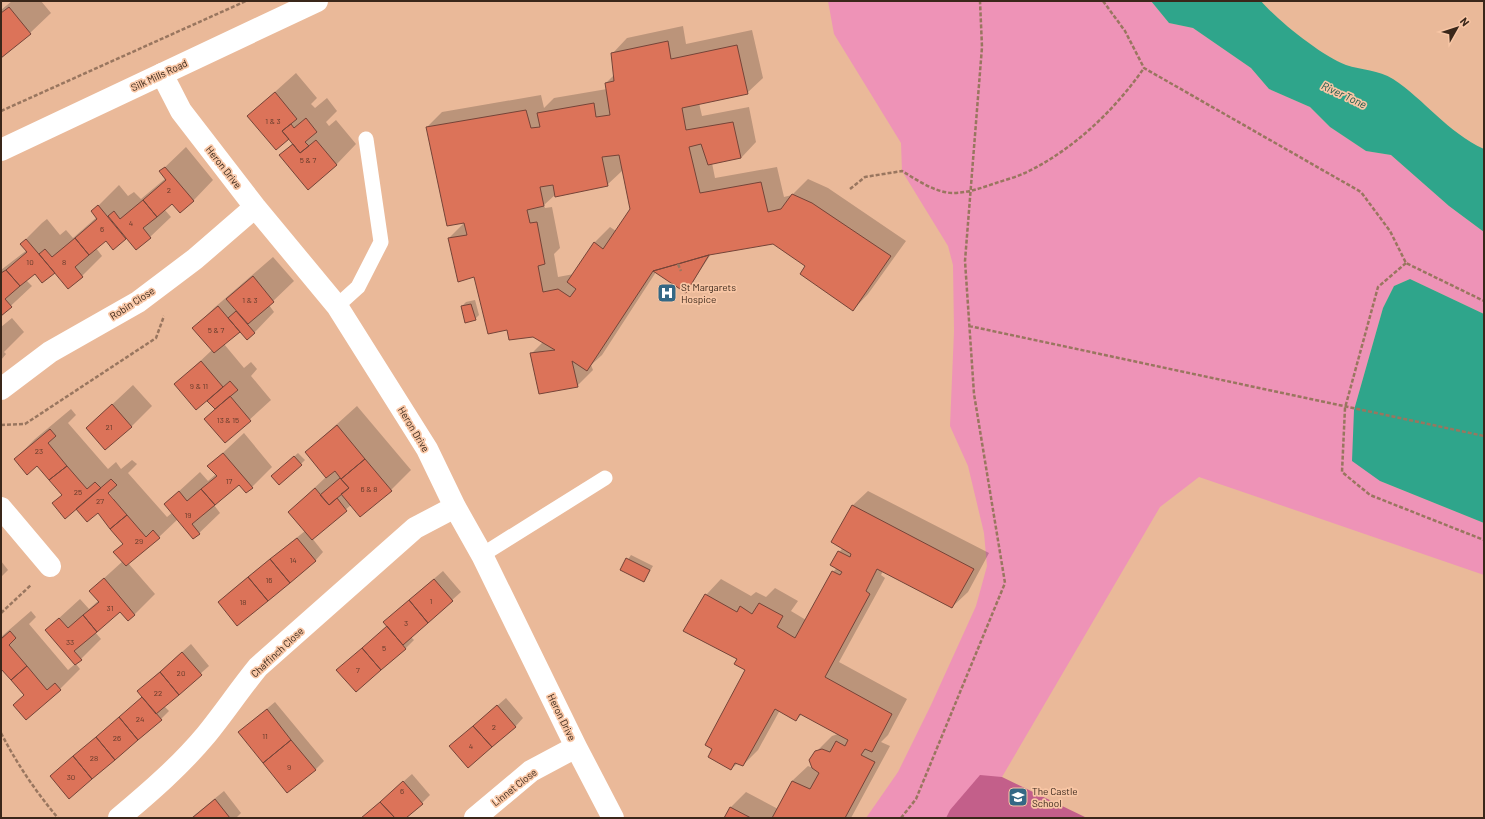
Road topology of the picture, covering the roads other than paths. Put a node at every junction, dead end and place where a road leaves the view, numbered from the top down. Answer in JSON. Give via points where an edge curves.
{"nodes":[{"id":1,"x":317,"y":1,"type":"edge"},
{"id":2,"x":162,"y":74,"type":"junction"},
{"id":3,"x":366,"y":139,"type":"dead end"},
{"id":4,"x":1,"y":150,"type":"edge"},
{"id":5,"x":255,"y":206,"type":"junction"},
{"id":6,"x":337,"y":306,"type":"junction"},
{"id":7,"x":1,"y":388,"type":"edge"},
{"id":8,"x":605,"y":478,"type":"dead end"},
{"id":9,"x":455,"y":507,"type":"junction"},
{"id":10,"x":1,"y":508,"type":"edge"},
{"id":11,"x":482,"y":555,"type":"junction"},
{"id":12,"x":50,"y":566,"type":"road end"},
{"id":13,"x":576,"y":747,"type":"junction"},
{"id":14,"x":119,"y":818,"type":"edge"},
{"id":15,"x":475,"y":818,"type":"edge"},
{"id":16,"x":613,"y":818,"type":"edge"}],
"edges":[{"from":1,"to":2,"type":"street","name":"Silk Mills Road"},
{"from":2,"to":4,"type":"street","name":"Silk Mills Road"},
{"from":2,"to":5,"type":"street","name":"Heron Drive","via":[[181,111]]},
{"from":3,"to":6,"type":"lane","via":[[381,242],[358,287]]},
{"from":5,"to":6,"type":"street","name":"Heron Drive"},
{"from":5,"to":7,"type":"street","name":"Robin Close","via":[[195,259],[138,302],[50,352]]},
{"from":6,"to":9,"type":"street","name":"Heron Drive","via":[[427,449]]},
{"from":8,"to":11,"type":"lane"},
{"from":9,"to":11,"type":"street","name":"Heron Drive"},
{"from":9,"to":14,"type":"street","name":"Chaffinch Close","via":[[415,528],[258,667],[206,735],[164,780]]},
{"from":10,"to":12,"type":"street"},
{"from":11,"to":13,"type":"street","name":"Heron Drive"},
{"from":13,"to":15,"type":"street","name":"Linnet Close","via":[[531,771]]},
{"from":13,"to":16,"type":"street","name":"Heron Drive"}]}
